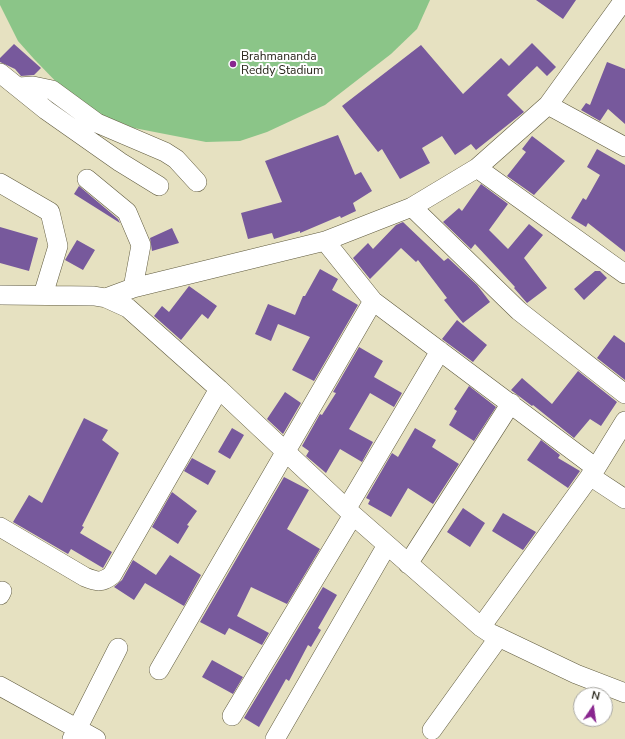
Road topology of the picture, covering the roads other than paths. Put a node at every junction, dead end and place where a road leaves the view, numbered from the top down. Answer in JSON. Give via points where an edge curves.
{"nodes":[{"id":1,"x":624,"y":0,"type":"edge"},
{"id":2,"x":0,"y":73,"type":"edge"},
{"id":3,"x":19,"y":87,"type":"junction"},
{"id":4,"x":548,"y":105,"type":"junction"},
{"id":5,"x":625,"y":147,"type":"edge"},
{"id":6,"x":477,"y":168,"type":"junction"},
{"id":7,"x":87,"y":179,"type":"dead end"},
{"id":8,"x":197,"y":182,"type":"dead end"},
{"id":9,"x":0,"y":183,"type":"edge"},
{"id":10,"x":160,"y":186,"type":"dead end"},
{"id":11,"x":412,"y":207,"type":"junction"},
{"id":12,"x":325,"y":241,"type":"junction"},
{"id":13,"x":625,"y":274,"type":"edge"},
{"id":14,"x":133,"y":288,"type":"junction"},
{"id":15,"x":43,"y":294,"type":"junction"},
{"id":16,"x":0,"y":295,"type":"edge"},
{"id":17,"x":106,"y":298,"type":"junction"},
{"id":18,"x":373,"y":301,"type":"junction"},
{"id":19,"x":440,"y":351,"type":"junction"},
{"id":20,"x":219,"y":389,"type":"junction"},
{"id":21,"x":625,"y":394,"type":"edge"},
{"id":22,"x":511,"y":403,"type":"junction"},
{"id":23,"x":625,"y":421,"type":"edge"},
{"id":24,"x":286,"y":452,"type":"junction"},
{"id":25,"x":593,"y":472,"type":"junction"},
{"id":26,"x":625,"y":499,"type":"edge"},
{"id":27,"x":350,"y":512,"type":"junction"},
{"id":28,"x":0,"y":527,"type":"edge"},
{"id":29,"x":387,"y":545,"type":"junction"},
{"id":30,"x":408,"y":564,"type":"junction"},
{"id":31,"x":481,"y":627,"type":"junction"},
{"id":32,"x":499,"y":637,"type":"junction"},
{"id":33,"x":118,"y":648,"type":"dead end"},
{"id":34,"x":159,"y":670,"type":"dead end"},
{"id":35,"x":0,"y":686,"type":"edge"},
{"id":36,"x":625,"y":693,"type":"edge"},
{"id":37,"x":232,"y":716,"type":"dead end"},
{"id":38,"x":432,"y":730,"type":"dead end"},
{"id":39,"x":75,"y":734,"type":"edge"},
{"id":40,"x":96,"y":739,"type":"edge"},
{"id":41,"x":275,"y":739,"type":"edge"}],
"edges":[{"from":1,"to":4,"type":"street"},
{"from":2,"to":3,"type":"street"},
{"from":3,"to":8,"type":"street","via":[[33,86],[52,90],[96,122],[165,152],[176,159]]},
{"from":3,"to":10,"type":"street","via":[[64,123]]},
{"from":4,"to":5,"type":"street"},
{"from":4,"to":6,"type":"street"},
{"from":6,"to":11,"type":"street"},
{"from":6,"to":13,"type":"street"},
{"from":7,"to":14,"type":"street","via":[[128,212],[141,245]]},
{"from":9,"to":15,"type":"street","via":[[50,212],[58,246]]},
{"from":11,"to":12,"type":"street"},
{"from":11,"to":21,"type":"street","via":[[519,311]]},
{"from":12,"to":14,"type":"street"},
{"from":12,"to":18,"type":"street"},
{"from":14,"to":17,"type":"street"},
{"from":15,"to":16,"type":"street"},
{"from":15,"to":17,"type":"street"},
{"from":17,"to":20,"type":"street","via":[[128,308]]},
{"from":18,"to":19,"type":"street"},
{"from":18,"to":24,"type":"street"},
{"from":19,"to":22,"type":"street"},
{"from":19,"to":27,"type":"street"},
{"from":20,"to":24,"type":"street"},
{"from":20,"to":28,"type":"street","via":[[112,575],[105,580],[98,582],[85,577]]},
{"from":22,"to":25,"type":"street"},
{"from":22,"to":30,"type":"street"},
{"from":23,"to":25,"type":"street"},
{"from":24,"to":27,"type":"street"},
{"from":24,"to":34,"type":"street"},
{"from":25,"to":26,"type":"street"},
{"from":25,"to":31,"type":"street"},
{"from":27,"to":29,"type":"street"},
{"from":27,"to":37,"type":"street"},
{"from":29,"to":30,"type":"street"},
{"from":29,"to":41,"type":"street"},
{"from":30,"to":31,"type":"street"},
{"from":31,"to":32,"type":"street"},
{"from":32,"to":36,"type":"street","via":[[576,674]]},
{"from":32,"to":38,"type":"street"},
{"from":33,"to":39,"type":"street"},
{"from":35,"to":39,"type":"street"},
{"from":39,"to":40,"type":"street"}]}
